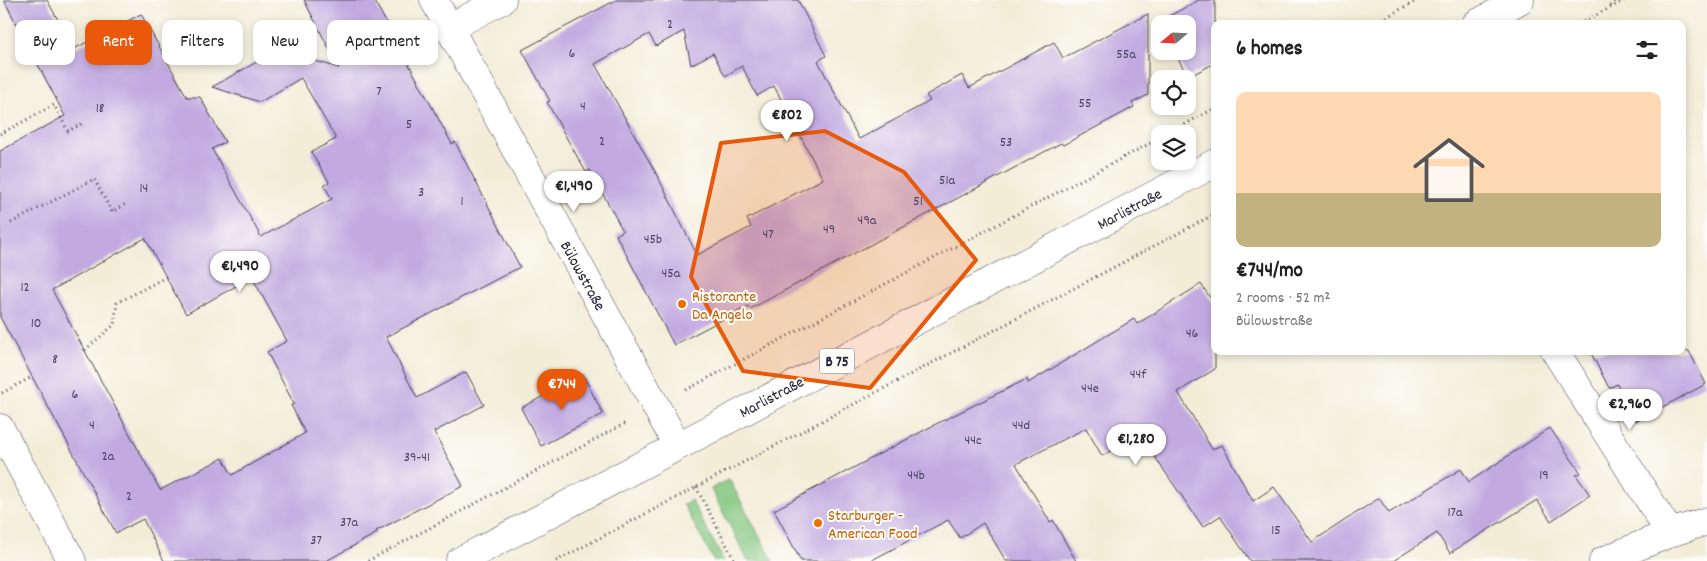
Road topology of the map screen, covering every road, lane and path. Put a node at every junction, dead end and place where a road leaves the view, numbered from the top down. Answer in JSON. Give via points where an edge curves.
{"nodes":[{"id":1,"x":434,"y":0,"type":"edge"},
{"id":2,"x":502,"y":0,"type":"edge"},
{"id":3,"x":1418,"y":0,"type":"edge"},
{"id":4,"x":1520,"y":0,"type":"edge"},
{"id":5,"x":1616,"y":0,"type":"edge"},
{"id":6,"x":1625,"y":0,"type":"edge"},
{"id":7,"x":1608,"y":9,"type":"junction"},
{"id":8,"x":1380,"y":20,"type":"edge"},
{"id":9,"x":1483,"y":20,"type":"edge"},
{"id":10,"x":1587,"y":20,"type":"edge"},
{"id":11,"x":449,"y":28,"type":"junction"},
{"id":12,"x":1211,"y":110,"type":"edge"},
{"id":13,"x":82,"y":124,"type":"dead end"},
{"id":14,"x":1184,"y":125,"type":"edge"},
{"id":15,"x":0,"y":134,"type":"edge"},
{"id":16,"x":1151,"y":143,"type":"edge"},
{"id":17,"x":1211,"y":165,"type":"edge"},
{"id":18,"x":126,"y":204,"type":"dead end"},
{"id":19,"x":1211,"y":216,"type":"edge"},
{"id":20,"x":11,"y":223,"type":"dead end"},
{"id":21,"x":166,"y":276,"type":"dead end"},
{"id":22,"x":85,"y":350,"type":"dead end"},
{"id":23,"x":1558,"y":355,"type":"edge"},
{"id":24,"x":32,"y":377,"type":"dead end"},
{"id":25,"x":0,"y":394,"type":"edge"},
{"id":26,"x":655,"y":407,"type":"junction"},
{"id":27,"x":0,"y":428,"type":"edge"},
{"id":28,"x":677,"y":445,"type":"junction"},
{"id":29,"x":696,"y":487,"type":"junction"},
{"id":30,"x":1707,"y":521,"type":"edge"},
{"id":31,"x":1670,"y":533,"type":"junction"},
{"id":32,"x":72,"y":561,"type":"edge"},
{"id":33,"x":368,"y":561,"type":"edge"},
{"id":34,"x":460,"y":561,"type":"edge"},
{"id":35,"x":556,"y":561,"type":"edge"},
{"id":36,"x":735,"y":561,"type":"edge"},
{"id":37,"x":1603,"y":561,"type":"edge"}],
"edges":[{"from":1,"to":11,"type":"street","name":"Bülowstraße"},
{"from":2,"to":11,"type":"street"},
{"from":3,"to":8,"type":"path"},
{"from":4,"to":9,"type":"street"},
{"from":5,"to":7,"type":"path"},
{"from":6,"to":7,"type":"path"},
{"from":7,"to":10,"type":"path"},
{"from":11,"to":26,"type":"street","name":"Bülowstraße"},
{"from":12,"to":14,"type":"path"},
{"from":13,"to":15,"type":"path","via":[[68,132],[54,105]]},
{"from":16,"to":26,"type":"path"},
{"from":17,"to":28,"type":"street","name":"Marlistraße","number":"B 75"},
{"from":18,"to":20,"type":"path","via":[[112,212],[94,179]]},
{"from":19,"to":29,"type":"path"},
{"from":21,"to":22,"type":"path","via":[[117,304],[114,325]]},
{"from":23,"to":31,"type":"street"},
{"from":24,"to":25,"type":"path"},
{"from":26,"to":28,"type":"street","name":"Bülowstraße"},
{"from":26,"to":33,"type":"path"},
{"from":27,"to":32,"type":"street"},
{"from":28,"to":34,"type":"street","name":"Marlistraße","number":"B 75"},
{"from":29,"to":35,"type":"path"},
{"from":29,"to":36,"type":"path"},
{"from":30,"to":31,"type":"street"},
{"from":31,"to":37,"type":"street"}]}
